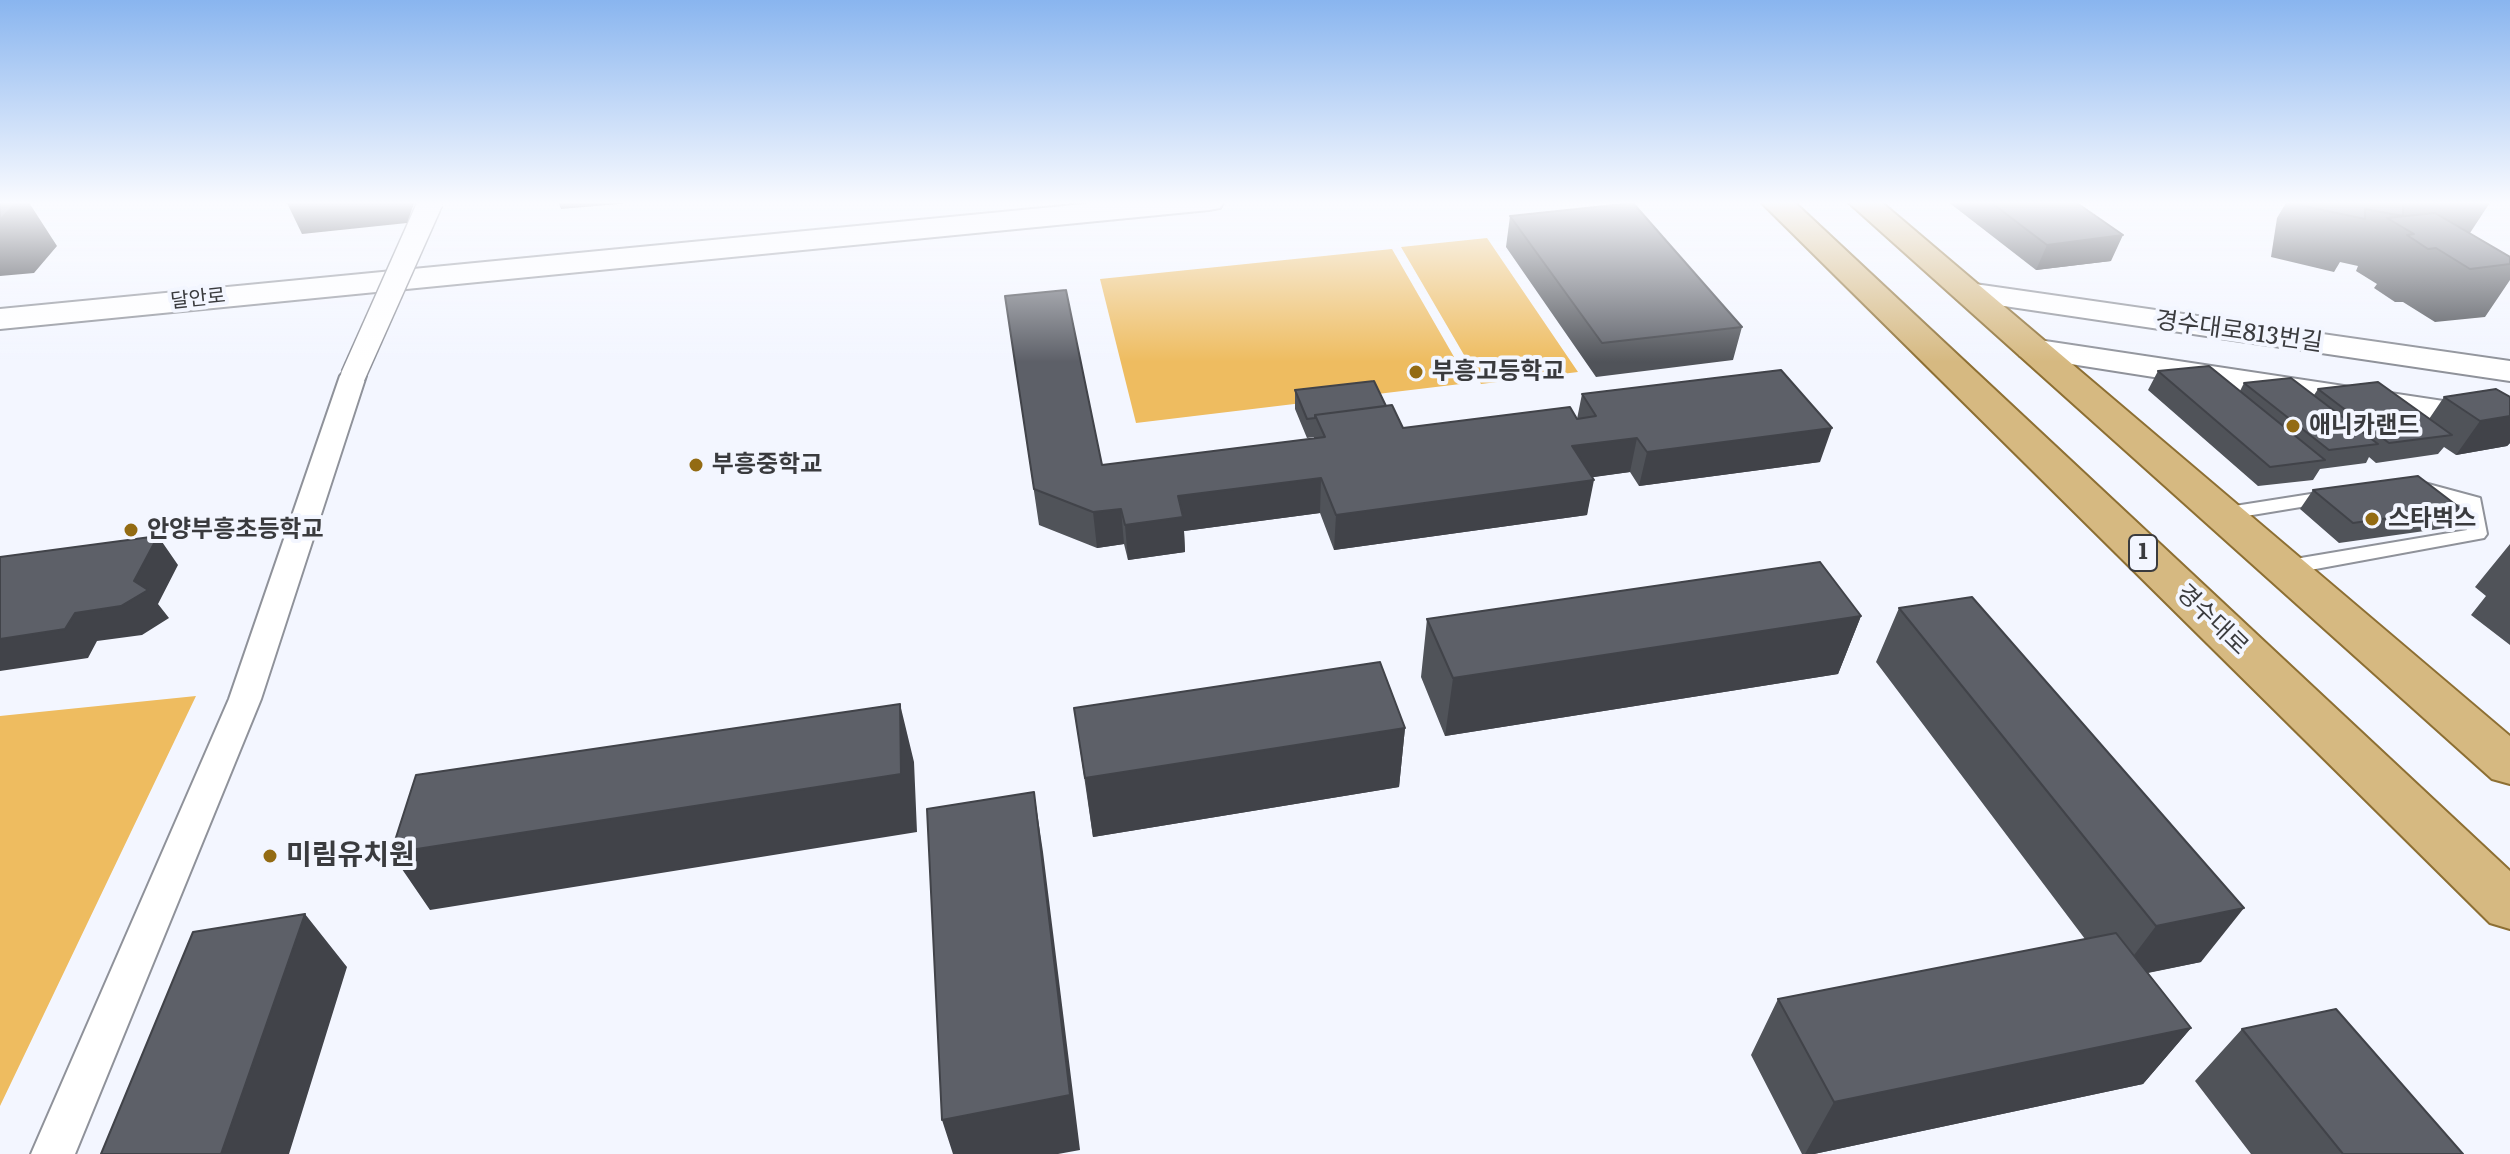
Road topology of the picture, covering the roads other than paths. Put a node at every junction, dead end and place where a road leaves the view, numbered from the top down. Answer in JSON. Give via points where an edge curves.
{"nodes":[{"id":1,"x":407,"y":255,"type":"edge"},
{"id":2,"x":630,"y":255,"type":"edge"},
{"id":3,"x":1831,"y":255,"type":"edge"},
{"id":4,"x":1925,"y":255,"type":"edge"},
{"id":5,"x":1968,"y":292,"type":"junction"},
{"id":6,"x":0,"y":319,"type":"edge"},
{"id":7,"x":2032,"y":349,"type":"junction"},
{"id":8,"x":2510,"y":371,"type":"edge"},
{"id":9,"x":2507,"y":423,"type":"edge"},
{"id":10,"x":2395,"y":487,"type":"edge"},
{"id":11,"x":2348,"y":495,"type":"edge"},
{"id":12,"x":2222,"y":514,"type":"junction"},
{"id":13,"x":2283,"y":568,"type":"junction"},
{"id":14,"x":2510,"y":765,"type":"edge"},
{"id":15,"x":2510,"y":906,"type":"edge"},
{"id":16,"x":53,"y":1154,"type":"edge"}],
"edges":[{"from":1,"to":16,"type":"street","bridge":true,"via":[[353,376],[245,699]]},
{"from":2,"to":6,"type":"street","name":"달안로"},
{"from":3,"to":15,"type":"main road","name":"경수대로","number":"1"},
{"from":4,"to":5,"type":"main road"},
{"from":5,"to":7,"type":"main road"},
{"from":5,"to":8,"type":"street","name":"경수대로813번길"},
{"from":7,"to":9,"type":"street","name":"경수대로813번길"},
{"from":7,"to":12,"type":"main road"},
{"from":10,"to":13,"type":"lane","via":[[2411,485],[2473,502],[2477,534]]},
{"from":11,"to":12,"type":"lane"},
{"from":12,"to":13,"type":"main road"},
{"from":13,"to":14,"type":"main road"}]}
